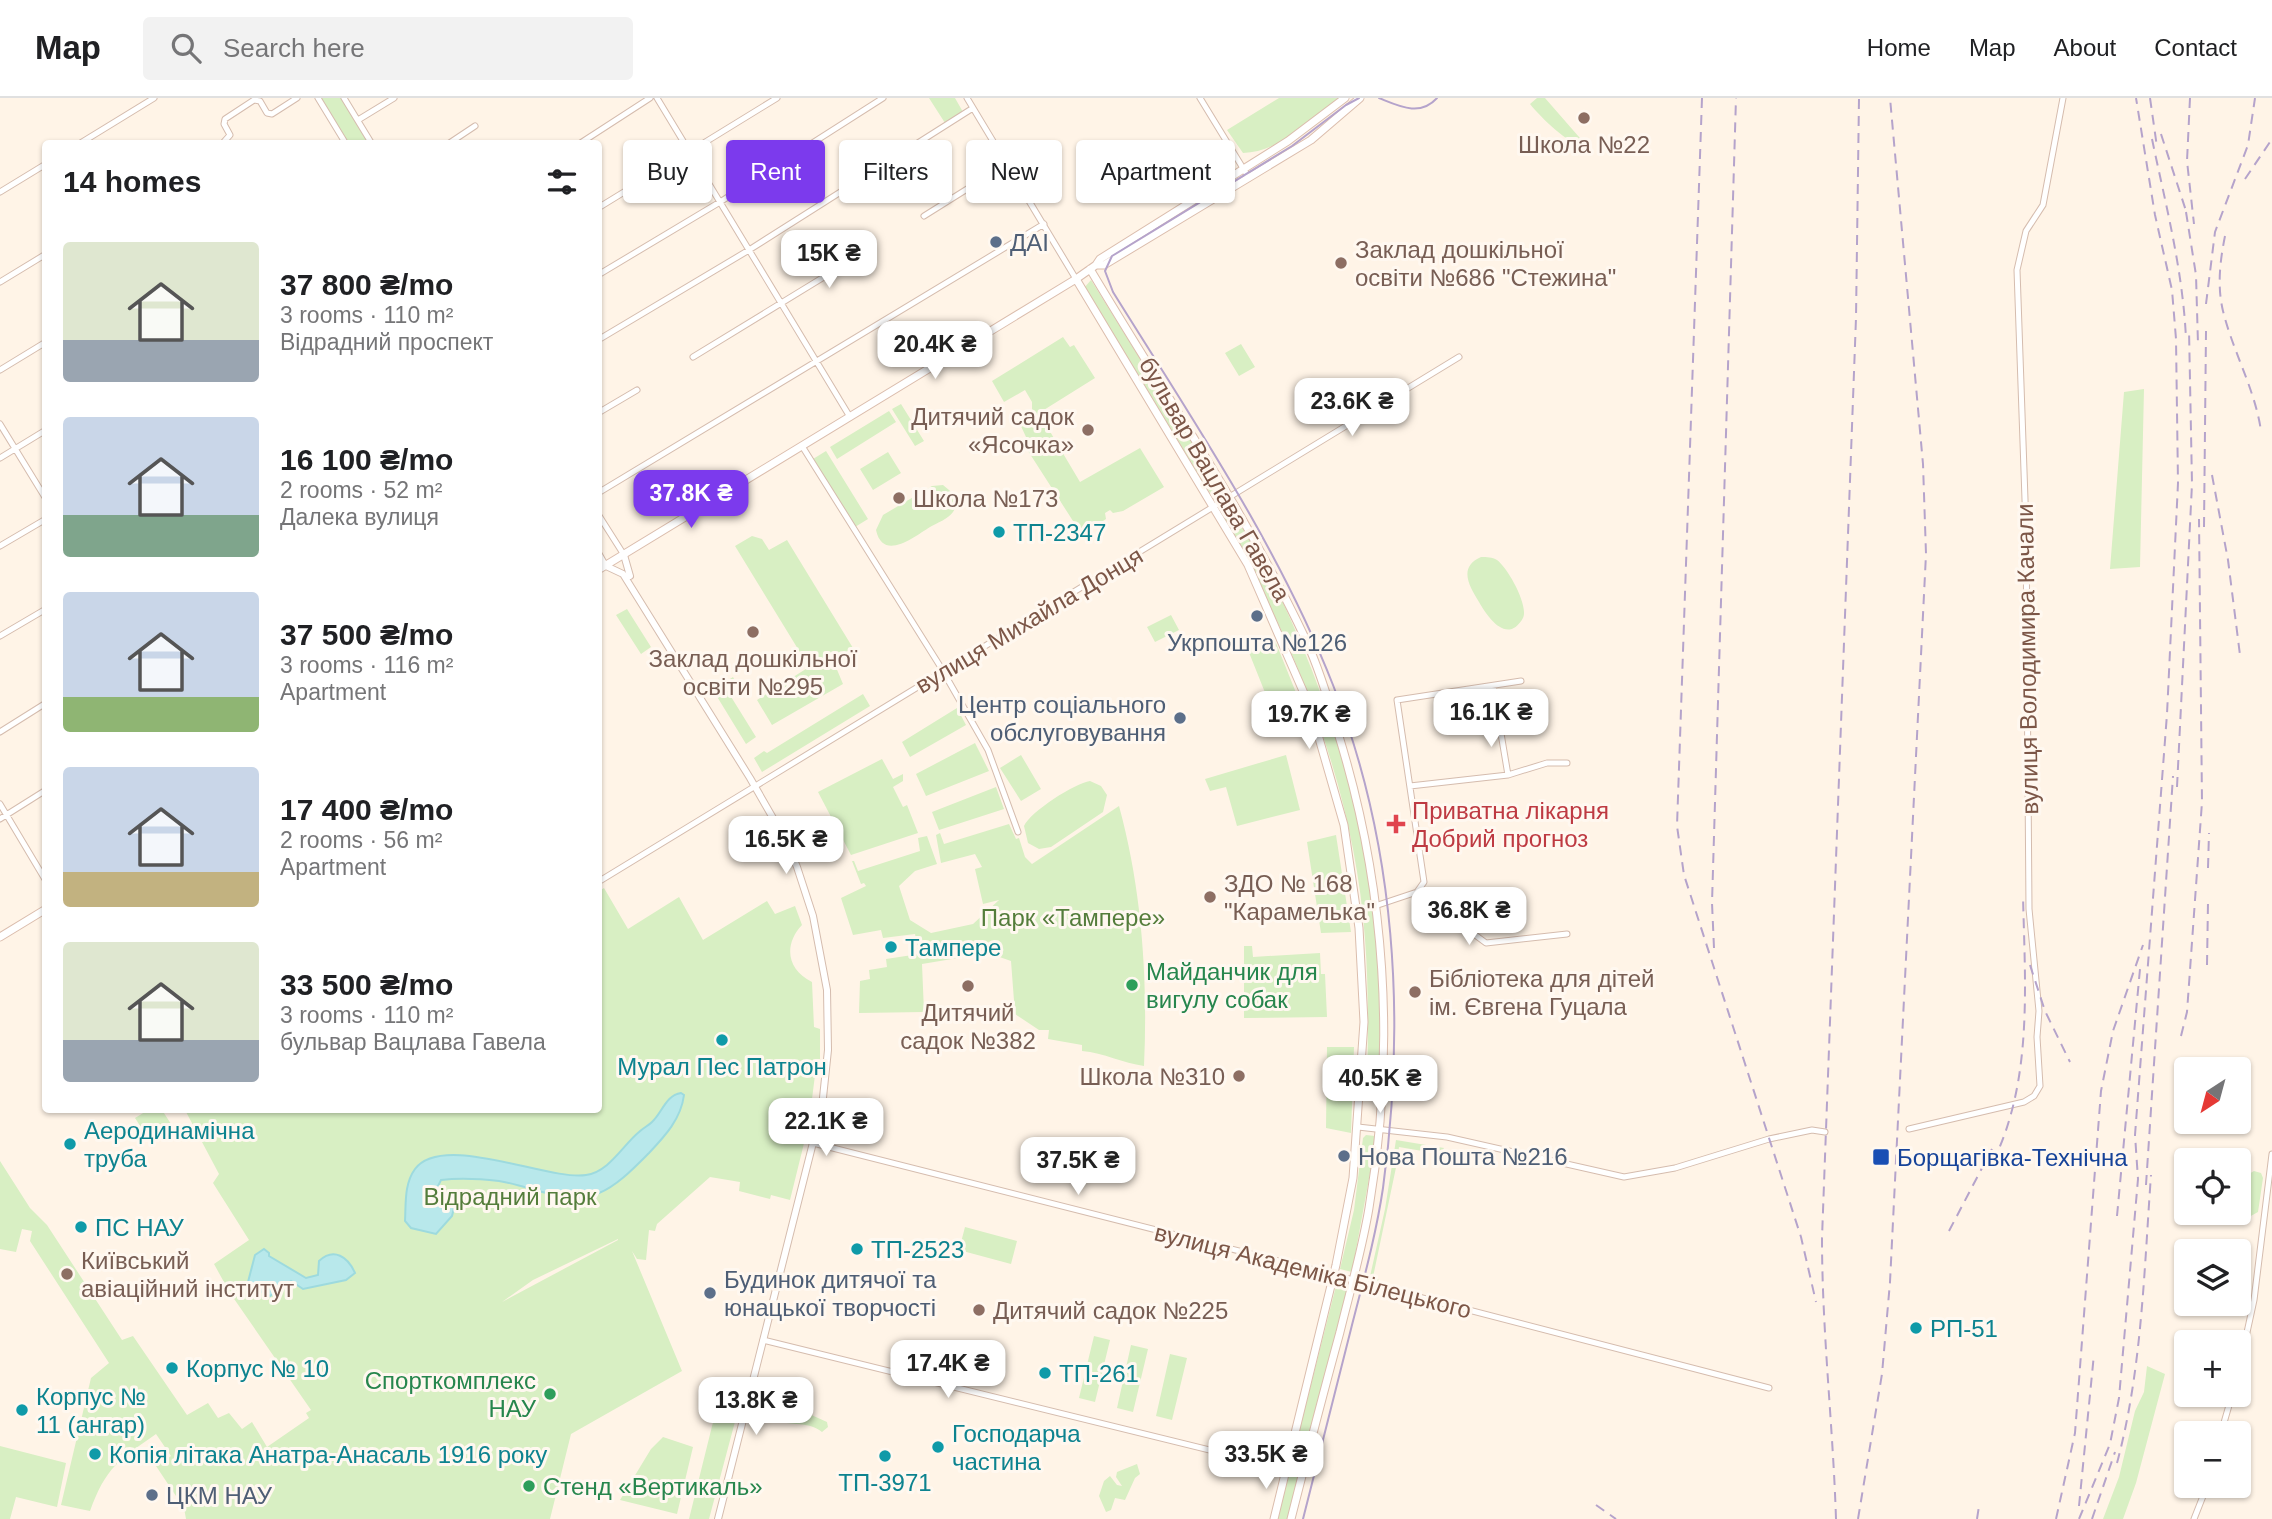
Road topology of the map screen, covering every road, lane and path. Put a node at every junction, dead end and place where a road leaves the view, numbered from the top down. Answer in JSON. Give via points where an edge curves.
{"nodes":[{"id":1,"x":154,"y":98,"type":"edge"},
{"id":2,"x":297,"y":98,"type":"edge"},
{"id":3,"x":318,"y":98,"type":"edge"},
{"id":4,"x":344,"y":98,"type":"edge"},
{"id":5,"x":394,"y":98,"type":"edge"},
{"id":6,"x":650,"y":98,"type":"edge"},
{"id":7,"x":657,"y":98,"type":"edge"},
{"id":8,"x":777,"y":98,"type":"edge"},
{"id":9,"x":883,"y":98,"type":"edge"},
{"id":10,"x":967,"y":98,"type":"edge"},
{"id":11,"x":1199,"y":98,"type":"edge"},
{"id":12,"x":1345,"y":98,"type":"edge"},
{"id":13,"x":1360,"y":98,"type":"edge"},
{"id":14,"x":2063,"y":98,"type":"edge"},
{"id":15,"x":973,"y":108,"type":"junction"},
{"id":16,"x":358,"y":120,"type":"junction"},
{"id":17,"x":475,"y":126,"type":"dead end"},
{"id":18,"x":86,"y":140,"type":"edge"},
{"id":19,"x":226,"y":140,"type":"edge"},
{"id":20,"x":344,"y":140,"type":"edge"},
{"id":21,"x":370,"y":140,"type":"edge"},
{"id":22,"x":454,"y":140,"type":"edge"},
{"id":23,"x":585,"y":140,"type":"edge"},
{"id":24,"x":683,"y":140,"type":"edge"},
{"id":25,"x":709,"y":140,"type":"edge"},
{"id":26,"x":992,"y":140,"type":"edge"},
{"id":27,"x":42,"y":166,"type":"edge"},
{"id":28,"x":1243,"y":169,"type":"junction"},
{"id":29,"x":1249,"y":178,"type":"junction"},
{"id":30,"x":712,"y":189,"type":"edge"},
{"id":31,"x":966,"y":190,"type":"edge"},
{"id":32,"x":0,"y":192,"type":"edge"},
{"id":33,"x":623,"y":193,"type":"edge"},
{"id":34,"x":720,"y":202,"type":"junction"},
{"id":35,"x":1031,"y":203,"type":"edge"},
{"id":36,"x":602,"y":206,"type":"edge"},
{"id":37,"x":924,"y":216,"type":"dead end"},
{"id":38,"x":1044,"y":224,"type":"junction"},
{"id":39,"x":748,"y":250,"type":"junction"},
{"id":40,"x":863,"y":253,"type":"dead end"},
{"id":41,"x":42,"y":256,"type":"edge"},
{"id":42,"x":1093,"y":267,"type":"junction"},
{"id":43,"x":602,"y":273,"type":"edge"},
{"id":44,"x":1076,"y":278,"type":"junction"},
{"id":45,"x":0,"y":282,"type":"edge"},
{"id":46,"x":782,"y":303,"type":"junction"},
{"id":47,"x":602,"y":338,"type":"edge"},
{"id":48,"x":42,"y":344,"type":"edge"},
{"id":49,"x":692,"y":357,"type":"dead end"},
{"id":50,"x":1459,"y":357,"type":"dead end"},
{"id":51,"x":817,"y":361,"type":"junction"},
{"id":52,"x":0,"y":370,"type":"edge"},
{"id":53,"x":637,"y":390,"type":"dead end"},
{"id":54,"x":602,"y":411,"type":"edge"},
{"id":55,"x":850,"y":416,"type":"junction"},
{"id":56,"x":0,"y":424,"type":"edge"},
{"id":57,"x":42,"y":432,"type":"edge"},
{"id":58,"x":802,"y":446,"type":"junction"},
{"id":59,"x":15,"y":449,"type":"junction"},
{"id":60,"x":0,"y":458,"type":"edge"},
{"id":61,"x":602,"y":491,"type":"edge"},
{"id":62,"x":42,"y":493,"type":"edge"},
{"id":63,"x":1231,"y":497,"type":"junction"},
{"id":64,"x":1214,"y":506,"type":"junction"},
{"id":65,"x":602,"y":520,"type":"edge"},
{"id":66,"x":42,"y":521,"type":"edge"},
{"id":67,"x":0,"y":546,"type":"edge"},
{"id":68,"x":624,"y":555,"type":"junction"},
{"id":69,"x":602,"y":559,"type":"edge"},
{"id":70,"x":606,"y":566,"type":"junction"},
{"id":71,"x":602,"y":568,"type":"edge"},
{"id":72,"x":42,"y":611,"type":"edge"},
{"id":73,"x":0,"y":636,"type":"edge"},
{"id":74,"x":943,"y":671,"type":"junction"},
{"id":75,"x":1521,"y":681,"type":"dead end"},
{"id":76,"x":1493,"y":686,"type":"junction"},
{"id":77,"x":42,"y":706,"type":"edge"},
{"id":78,"x":0,"y":732,"type":"edge"},
{"id":79,"x":1567,"y":763,"type":"dead end"},
{"id":80,"x":1508,"y":775,"type":"junction"},
{"id":81,"x":756,"y":786,"type":"junction"},
{"id":82,"x":1410,"y":786,"type":"junction"},
{"id":83,"x":42,"y":792,"type":"edge"},
{"id":84,"x":0,"y":804,"type":"edge"},
{"id":85,"x":6,"y":814,"type":"junction"},
{"id":86,"x":0,"y":819,"type":"edge"},
{"id":87,"x":1018,"y":832,"type":"dead end"},
{"id":88,"x":42,"y":874,"type":"edge"},
{"id":89,"x":602,"y":879,"type":"edge"},
{"id":90,"x":1417,"y":892,"type":"junction"},
{"id":91,"x":1378,"y":905,"type":"junction"},
{"id":92,"x":42,"y":911,"type":"edge"},
{"id":93,"x":1567,"y":934,"type":"dead end"},
{"id":94,"x":0,"y":937,"type":"edge"},
{"id":95,"x":1358,"y":1127,"type":"junction"},
{"id":96,"x":1380,"y":1128,"type":"junction"},
{"id":97,"x":1909,"y":1129,"type":"dead end"},
{"id":98,"x":1825,"y":1132,"type":"dead end"},
{"id":99,"x":814,"y":1144,"type":"junction"},
{"id":100,"x":2272,"y":1154,"type":"edge"},
{"id":101,"x":1334,"y":1275,"type":"junction"},
{"id":102,"x":1353,"y":1280,"type":"junction"},
{"id":103,"x":2248,"y":1330,"type":"edge"},
{"id":104,"x":765,"y":1340,"type":"junction"},
{"id":105,"x":1769,"y":1388,"type":"dead end"},
{"id":106,"x":1286,"y":1469,"type":"junction"},
{"id":107,"x":1303,"y":1473,"type":"junction"},
{"id":108,"x":2202,"y":1498,"type":"edge"},
{"id":109,"x":719,"y":1519,"type":"edge"},
{"id":110,"x":1274,"y":1519,"type":"edge"},
{"id":111,"x":1291,"y":1519,"type":"edge"},
{"id":112,"x":2194,"y":1519,"type":"edge"}],
"edges":[{"from":1,"to":18,"type":"street"},
{"from":2,"to":19,"type":"street","via":[[272,114],[254,100],[225,119],[230,135]]},
{"from":3,"to":20,"type":"street"},
{"from":4,"to":16,"type":"street"},
{"from":5,"to":16,"type":"street"},
{"from":6,"to":23,"type":"street"},
{"from":7,"to":24,"type":"street"},
{"from":8,"to":25,"type":"street"},
{"from":9,"to":34,"type":"street"},
{"from":10,"to":15,"type":"street"},
{"from":11,"to":28,"type":"street"},
{"from":12,"to":28,"type":"main road"},
{"from":13,"to":29,"type":"main road","via":[[1311,140]]},
{"from":14,"to":97,"type":"street","name":"вулиця Володимира Качали","via":[[2043,205],[2026,231],[2017,270],[2026,528],[2029,909],[2039,1011],[2040,1086],[2024,1102]]},
{"from":15,"to":26,"type":"street"},
{"from":15,"to":39,"type":"street"},
{"from":16,"to":21,"type":"street"},
{"from":17,"to":22,"type":"street"},
{"from":27,"to":32,"type":"street"},
{"from":28,"to":29,"type":"street"},
{"from":28,"to":42,"type":"main road"},
{"from":29,"to":42,"type":"main road","via":[[1104,265]]},
{"from":30,"to":34,"type":"street"},
{"from":31,"to":37,"type":"street"},
{"from":33,"to":36,"type":"street"},
{"from":34,"to":39,"type":"street"},
{"from":34,"to":43,"type":"street"},
{"from":35,"to":38,"type":"street"},
{"from":38,"to":44,"type":"street"},
{"from":38,"to":51,"type":"street"},
{"from":39,"to":46,"type":"street"},
{"from":39,"to":47,"type":"street"},
{"from":40,"to":46,"type":"street"},
{"from":41,"to":45,"type":"street"},
{"from":42,"to":44,"type":"main road"},
{"from":42,"to":63,"type":"main road","name":"бульвар Вацлава Гавела"},
{"from":44,"to":55,"type":"main road"},
{"from":44,"to":64,"type":"main road","name":"бульвар Вацлава Гавела"},
{"from":46,"to":49,"type":"street"},
{"from":46,"to":51,"type":"street"},
{"from":48,"to":52,"type":"street"},
{"from":50,"to":63,"type":"street","name":"вулиця Михайла Донця"},
{"from":51,"to":55,"type":"street"},
{"from":51,"to":61,"type":"street"},
{"from":53,"to":54,"type":"street"},
{"from":55,"to":58,"type":"main road"},
{"from":56,"to":59,"type":"street"},
{"from":57,"to":59,"type":"street"},
{"from":58,"to":68,"type":"main road"},
{"from":58,"to":74,"type":"street"},
{"from":59,"to":60,"type":"street"},
{"from":59,"to":62,"type":"street"},
{"from":63,"to":64,"type":"street","name":"вулиця Михайла Донця"},
{"from":63,"to":91,"type":"main road","name":"бульвар Вацлава Гавела","via":[[1264,554],[1328,699],[1351,775]]},
{"from":64,"to":74,"type":"street","name":"вулиця Михайла Донця"},
{"from":64,"to":95,"type":"main road","name":"бульвар Вацлава Гавела","via":[[1248,565],[1310,707],[1344,825],[1360,942],[1363,1022]]},
{"from":65,"to":68,"type":"street"},
{"from":66,"to":67,"type":"street"},
{"from":68,"to":70,"type":"main road"},
{"from":68,"to":81,"type":"street","via":[[627,572]]},
{"from":69,"to":70,"type":"street"},
{"from":70,"to":71,"type":"main road"},
{"from":70,"to":81,"type":"street","via":[[623,574]]},
{"from":72,"to":73,"type":"street"},
{"from":74,"to":81,"type":"street","name":"вулиця Михайла Донця"},
{"from":74,"to":87,"type":"street","via":[[988,750]]},
{"from":75,"to":76,"type":"street"},
{"from":76,"to":80,"type":"street"},
{"from":76,"to":82,"type":"street","via":[[1397,699]]},
{"from":77,"to":78,"type":"street"},
{"from":79,"to":80,"type":"street","via":[[1547,763]]},
{"from":80,"to":82,"type":"street"},
{"from":81,"to":89,"type":"street","name":"вулиця Михайла Донця"},
{"from":81,"to":99,"type":"street","via":[[788,838],[804,878],[827,971],[831,1050]]},
{"from":82,"to":90,"type":"street","via":[[1424,882]]},
{"from":83,"to":85,"type":"street"},
{"from":84,"to":85,"type":"street"},
{"from":85,"to":86,"type":"street"},
{"from":85,"to":88,"type":"street"},
{"from":90,"to":91,"type":"street"},
{"from":90,"to":93,"type":"street","via":[[1486,943]]},
{"from":91,"to":96,"type":"main road","name":"бульвар Вацлава Гавела","via":[[1384,1021]]},
{"from":92,"to":94,"type":"main road"},
{"from":95,"to":96,"type":"street"},
{"from":95,"to":101,"type":"main road","name":"бульвар Вацлава Гавела"},
{"from":96,"to":98,"type":"street","via":[[1447,1137],[1624,1177],[1675,1168],[1769,1139],[1812,1130]]},
{"from":96,"to":102,"type":"main road","name":"бульвар Вацлава Гавела","via":[[1369,1212]]},
{"from":99,"to":101,"type":"street","name":"вулиця Академіка Білецького"},
{"from":99,"to":104,"type":"street"},
{"from":100,"to":103,"type":"street"},
{"from":101,"to":102,"type":"street","name":"вулиця Академіка Білецького"},
{"from":101,"to":106,"type":"main road","name":"бульвар Вацлава Гавела"},
{"from":102,"to":105,"type":"street","name":"вулиця Академіка Білецького"},
{"from":102,"to":107,"type":"main road","name":"бульвар Вацлава Гавела"},
{"from":104,"to":106,"type":"street"},
{"from":104,"to":109,"type":"street"},
{"from":106,"to":107,"type":"street"},
{"from":106,"to":110,"type":"main road","name":"бульвар Вацлава Гавела"},
{"from":107,"to":111,"type":"main road","name":"бульвар Вацлава Гавела"},
{"from":108,"to":112,"type":"street"}]}
